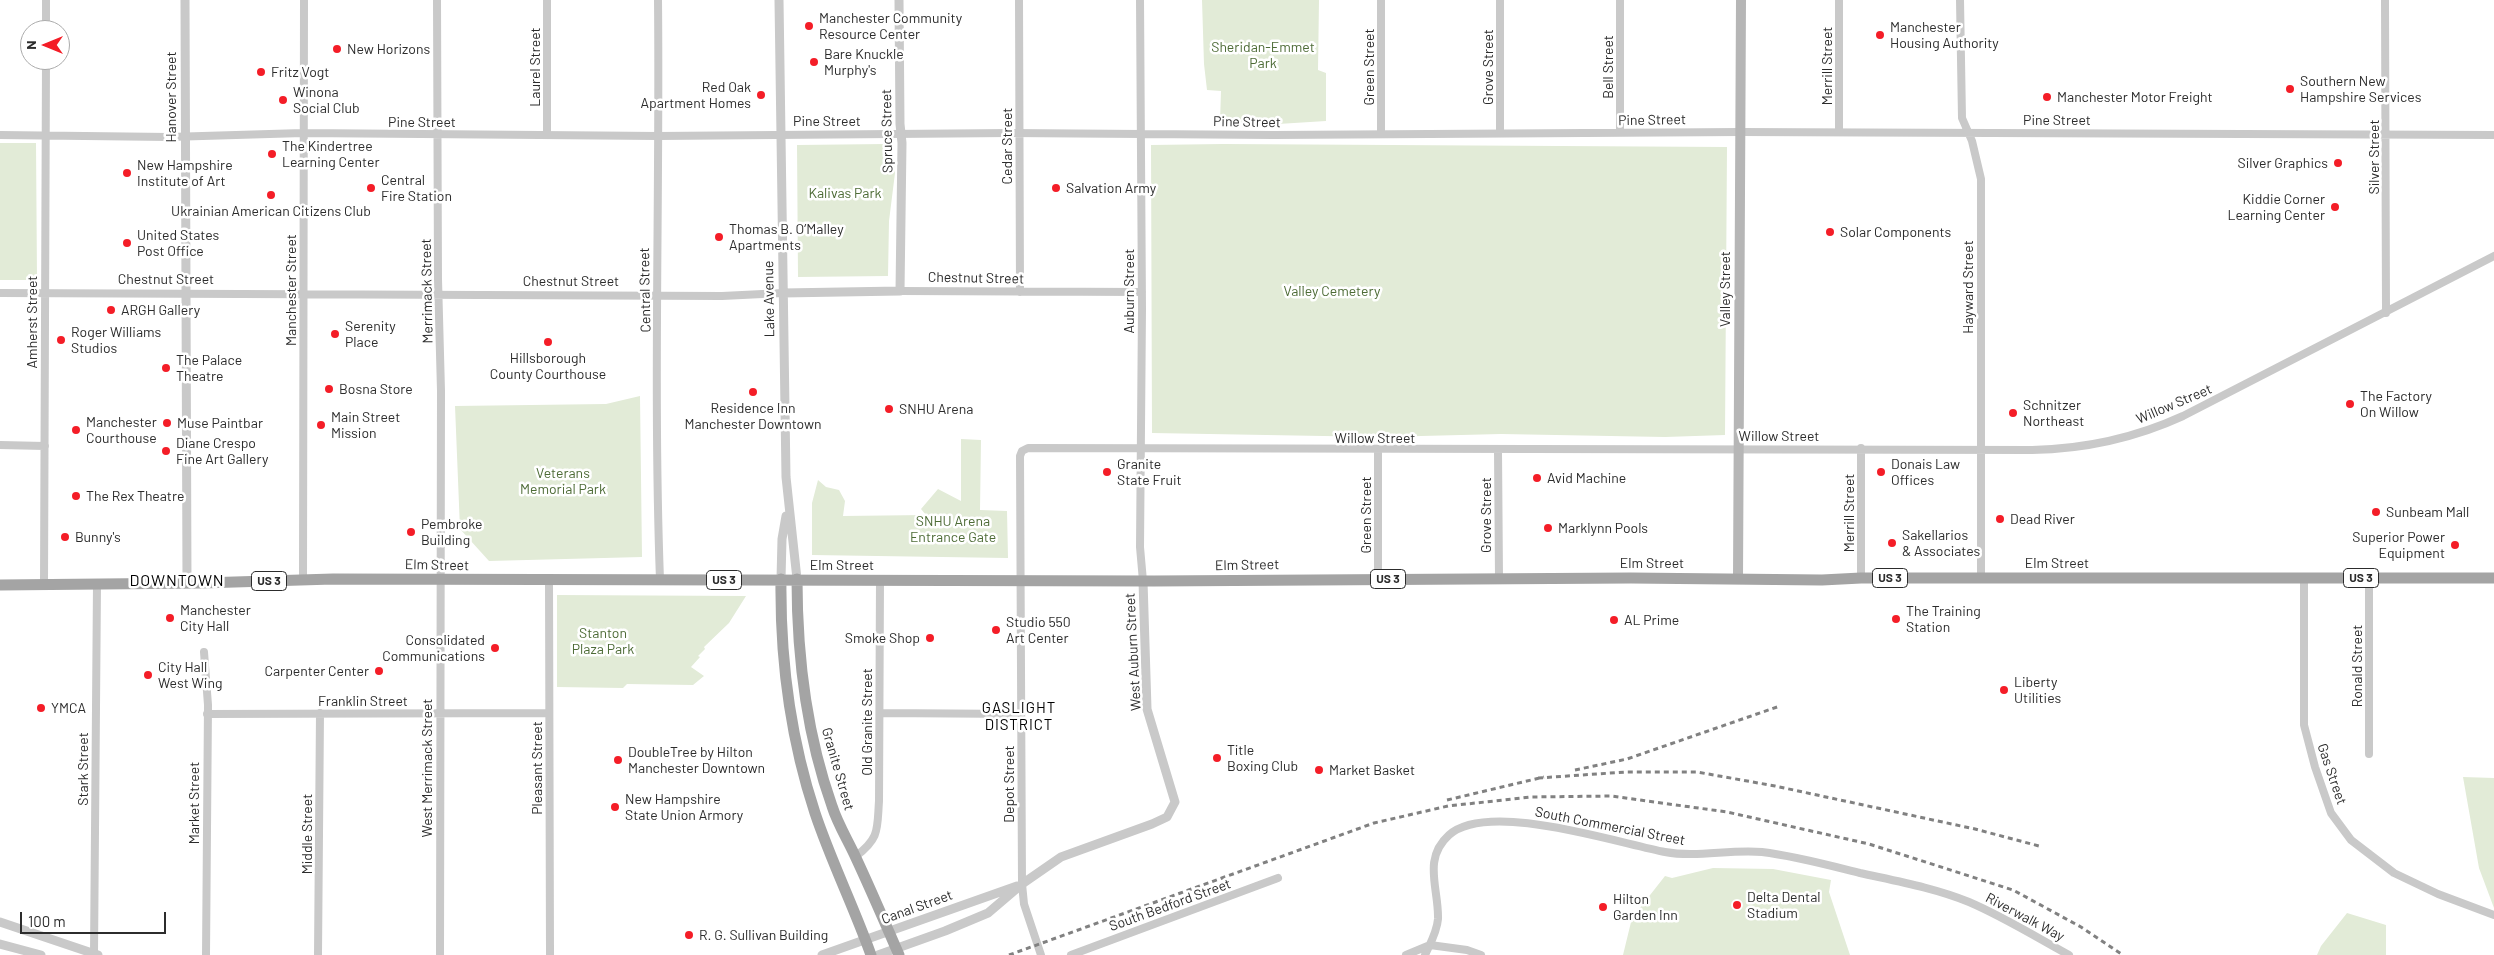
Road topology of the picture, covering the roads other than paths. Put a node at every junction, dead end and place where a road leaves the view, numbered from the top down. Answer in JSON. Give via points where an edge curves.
{"nodes":[{"id":1,"x":46,"y":0,"type":"edge"},
{"id":2,"x":185,"y":0,"type":"edge"},
{"id":3,"x":304,"y":0,"type":"edge"},
{"id":4,"x":437,"y":0,"type":"edge"},
{"id":5,"x":547,"y":0,"type":"edge"},
{"id":6,"x":658,"y":0,"type":"edge"},
{"id":7,"x":779,"y":0,"type":"edge"},
{"id":8,"x":899,"y":0,"type":"edge"},
{"id":9,"x":1019,"y":0,"type":"edge"},
{"id":10,"x":1140,"y":0,"type":"edge"},
{"id":11,"x":1381,"y":0,"type":"edge"},
{"id":12,"x":1500,"y":0,"type":"edge"},
{"id":13,"x":1620,"y":0,"type":"edge"},
{"id":14,"x":1741,"y":0,"type":"edge"},
{"id":15,"x":1839,"y":0,"type":"edge"},
{"id":16,"x":1960,"y":0,"type":"edge"},
{"id":17,"x":2386,"y":0,"type":"edge"},
{"id":18,"x":46,"y":20,"type":"edge"},
{"id":19,"x":46,"y":70,"type":"edge"},
{"id":20,"x":1740,"y":132,"type":"junction"},
{"id":21,"x":1839,"y":132,"type":"junction"},
{"id":22,"x":1968,"y":132,"type":"junction"},
{"id":23,"x":303,"y":133,"type":"junction"},
{"id":24,"x":901,"y":133,"type":"junction"},
{"id":25,"x":1020,"y":133,"type":"junction"},
{"id":26,"x":1140,"y":133,"type":"junction"},
{"id":27,"x":1620,"y":133,"type":"junction"},
{"id":28,"x":185,"y":134,"type":"junction"},
{"id":29,"x":437,"y":134,"type":"junction"},
{"id":30,"x":781,"y":134,"type":"junction"},
{"id":31,"x":1381,"y":134,"type":"junction"},
{"id":32,"x":1500,"y":134,"type":"junction"},
{"id":33,"x":2386,"y":134,"type":"junction"},
{"id":34,"x":0,"y":135,"type":"edge"},
{"id":35,"x":46,"y":135,"type":"junction"},
{"id":36,"x":547,"y":135,"type":"junction"},
{"id":37,"x":2494,"y":135,"type":"edge"},
{"id":38,"x":658,"y":136,"type":"junction"},
{"id":39,"x":2494,"y":256,"type":"edge"},
{"id":40,"x":900,"y":291,"type":"junction"},
{"id":41,"x":1020,"y":292,"type":"junction"},
{"id":42,"x":1142,"y":292,"type":"junction"},
{"id":43,"x":0,"y":293,"type":"edge"},
{"id":44,"x":45,"y":293,"type":"junction"},
{"id":45,"x":185,"y":293,"type":"junction"},
{"id":46,"x":783,"y":293,"type":"junction"},
{"id":47,"x":304,"y":294,"type":"junction"},
{"id":48,"x":439,"y":294,"type":"junction"},
{"id":49,"x":658,"y":296,"type":"junction"},
{"id":50,"x":2386,"y":313,"type":"junction"},
{"id":51,"x":0,"y":446,"type":"edge"},
{"id":52,"x":44,"y":446,"type":"junction"},
{"id":53,"x":1739,"y":448,"type":"junction"},
{"id":54,"x":1861,"y":448,"type":"junction"},
{"id":55,"x":1141,"y":449,"type":"junction"},
{"id":56,"x":1981,"y":449,"type":"junction"},
{"id":57,"x":1378,"y":450,"type":"junction"},
{"id":58,"x":1498,"y":451,"type":"junction"},
{"id":59,"x":788,"y":508,"type":"junction"},
{"id":60,"x":1499,"y":578,"type":"junction"},
{"id":61,"x":1738,"y":578,"type":"junction"},
{"id":62,"x":1861,"y":578,"type":"junction"},
{"id":63,"x":1981,"y":578,"type":"junction"},
{"id":64,"x":2304,"y":578,"type":"junction"},
{"id":65,"x":2369,"y":578,"type":"junction"},
{"id":66,"x":2494,"y":578,"type":"edge"},
{"id":67,"x":303,"y":579,"type":"junction"},
{"id":68,"x":781,"y":579,"type":"junction"},
{"id":69,"x":797,"y":579,"type":"junction"},
{"id":70,"x":1378,"y":579,"type":"junction"},
{"id":71,"x":660,"y":580,"type":"junction"},
{"id":72,"x":880,"y":580,"type":"junction"},
{"id":73,"x":1020,"y":580,"type":"junction"},
{"id":74,"x":440,"y":581,"type":"junction"},
{"id":75,"x":549,"y":581,"type":"junction"},
{"id":76,"x":1143,"y":581,"type":"junction"},
{"id":77,"x":44,"y":584,"type":"junction"},
{"id":78,"x":97,"y":584,"type":"junction"},
{"id":79,"x":186,"y":584,"type":"junction"},
{"id":80,"x":0,"y":585,"type":"edge"},
{"id":81,"x":204,"y":652,"type":"dead end"},
{"id":82,"x":320,"y":713,"type":"junction"},
{"id":83,"x":440,"y":713,"type":"junction"},
{"id":84,"x":549,"y":713,"type":"junction"},
{"id":85,"x":880,"y":713,"type":"junction"},
{"id":86,"x":207,"y":714,"type":"junction"},
{"id":87,"x":1021,"y":714,"type":"junction"},
{"id":88,"x":2369,"y":754,"type":"dead end"},
{"id":89,"x":1174,"y":809,"type":"joint"},
{"id":90,"x":856,"y":856,"type":"junction"},
{"id":91,"x":1278,"y":878,"type":"dead end"},
{"id":92,"x":1022,"y":884,"type":"junction"},
{"id":93,"x":1968,"y":902,"type":"joint"},
{"id":94,"x":2494,"y":915,"type":"edge"},
{"id":95,"x":0,"y":922,"type":"edge"},
{"id":96,"x":889,"y":932,"type":"junction"},
{"id":97,"x":866,"y":940,"type":"junction"},
{"id":98,"x":0,"y":944,"type":"edge"},
{"id":99,"x":1430,"y":945,"type":"junction"},
{"id":100,"x":897,"y":952,"type":"edge"},
{"id":101,"x":96,"y":954,"type":"edge"},
{"id":102,"x":41,"y":955,"type":"edge"},
{"id":103,"x":206,"y":955,"type":"edge"},
{"id":104,"x":318,"y":955,"type":"edge"},
{"id":105,"x":440,"y":955,"type":"edge"},
{"id":106,"x":550,"y":955,"type":"edge"},
{"id":107,"x":822,"y":955,"type":"edge"},
{"id":108,"x":871,"y":955,"type":"edge"},
{"id":109,"x":878,"y":955,"type":"edge"},
{"id":110,"x":1041,"y":955,"type":"edge"},
{"id":111,"x":1071,"y":955,"type":"edge"},
{"id":112,"x":1406,"y":955,"type":"edge"},
{"id":113,"x":1425,"y":955,"type":"edge"},
{"id":114,"x":1481,"y":955,"type":"edge"},
{"id":115,"x":2069,"y":955,"type":"edge"}],
"edges":[{"from":1,"to":18,"type":"street"},
{"from":2,"to":28,"type":"street","name":"Hanover Street"},
{"from":3,"to":23,"type":"street","name":"Manchester Street"},
{"from":4,"to":29,"type":"street","name":"Merrimack Street"},
{"from":5,"to":36,"type":"street","name":"Laurel Street"},
{"from":6,"to":38,"type":"street","name":"Central Street"},
{"from":7,"to":30,"type":"street","name":"Lake Avenue"},
{"from":8,"to":24,"type":"street","name":"Spruce Street"},
{"from":9,"to":25,"type":"street","name":"Cedar Street"},
{"from":10,"to":26,"type":"street","name":"Auburn Street"},
{"from":11,"to":31,"type":"street","name":"Green Street"},
{"from":12,"to":32,"type":"street","name":"Grove Street"},
{"from":13,"to":27,"type":"street","name":"Bell Street"},
{"from":14,"to":20,"type":"main road","name":"Valley Street"},
{"from":15,"to":21,"type":"street","name":"Merrill Street"},
{"from":16,"to":22,"type":"street","name":"Hayward Street","via":[[1962,118]]},
{"from":17,"to":33,"type":"street","name":"Silver Street"},
{"from":19,"to":35,"type":"street","name":"Amherst Street"},
{"from":20,"to":21,"type":"street","name":"Pine Street"},
{"from":20,"to":27,"type":"street","name":"Pine Street"},
{"from":20,"to":53,"type":"main road","name":"Valley Street"},
{"from":21,"to":22,"type":"street","name":"Pine Street"},
{"from":22,"to":33,"type":"street","name":"Pine Street"},
{"from":22,"to":56,"type":"street","name":"Hayward Street","via":[[1980,180]]},
{"from":23,"to":28,"type":"street","name":"Pine Street"},
{"from":23,"to":29,"type":"street","name":"Pine Street"},
{"from":23,"to":47,"type":"street","name":"Manchester Street"},
{"from":24,"to":25,"type":"street","name":"Pine Street"},
{"from":24,"to":30,"type":"street","name":"Pine Street"},
{"from":24,"to":40,"type":"street","name":"Spruce Street"},
{"from":25,"to":26,"type":"street","name":"Pine Street"},
{"from":25,"to":41,"type":"street","name":"Cedar Street"},
{"from":26,"to":31,"type":"street","name":"Pine Street"},
{"from":26,"to":42,"type":"street","name":"Auburn Street"},
{"from":27,"to":32,"type":"street","name":"Pine Street"},
{"from":28,"to":35,"type":"street","name":"Pine Street"},
{"from":28,"to":45,"type":"street","name":"Hanover Street"},
{"from":29,"to":36,"type":"street","name":"Pine Street"},
{"from":29,"to":48,"type":"street","name":"Merrimack Street"},
{"from":30,"to":38,"type":"street","name":"Pine Street"},
{"from":30,"to":46,"type":"street","name":"Lake Avenue"},
{"from":31,"to":32,"type":"street","name":"Pine Street"},
{"from":33,"to":37,"type":"street","name":"Pine Street"},
{"from":33,"to":50,"type":"street","name":"Silver Street"},
{"from":34,"to":35,"type":"street","name":"Pine Street"},
{"from":35,"to":44,"type":"street","name":"Amherst Street"},
{"from":36,"to":38,"type":"street","name":"Pine Street"},
{"from":38,"to":49,"type":"street","name":"Central Street"},
{"from":39,"to":50,"type":"street","name":"Willow Street"},
{"from":40,"to":41,"type":"street","name":"Chestnut Street"},
{"from":40,"to":46,"type":"street","name":"Chestnut Street"},
{"from":41,"to":42,"type":"street","name":"Chestnut Street"},
{"from":42,"to":55,"type":"street","name":"Auburn Street"},
{"from":43,"to":44,"type":"street","name":"Chestnut Street"},
{"from":44,"to":45,"type":"street","name":"Chestnut Street"},
{"from":44,"to":52,"type":"street","name":"Amherst Street"},
{"from":45,"to":47,"type":"street","name":"Chestnut Street"},
{"from":45,"to":79,"type":"street","name":"Hanover Street"},
{"from":46,"to":49,"type":"street","name":"Chestnut Street"},
{"from":46,"to":59,"type":"street","name":"Lake Avenue"},
{"from":47,"to":48,"type":"street","name":"Chestnut Street"},
{"from":47,"to":67,"type":"street","name":"Manchester Street"},
{"from":48,"to":49,"type":"street","name":"Chestnut Street"},
{"from":48,"to":74,"type":"street","name":"Merrimack Street"},
{"from":49,"to":71,"type":"street","name":"Central Street"},
{"from":50,"to":56,"type":"street","name":"Willow Street","via":[[2208,404],[2139,433],[2066,448]]},
{"from":51,"to":52,"type":"street"},
{"from":52,"to":77,"type":"street","name":"Amherst Street"},
{"from":53,"to":54,"type":"street","name":"Willow Street"},
{"from":53,"to":58,"type":"street","name":"Willow Street"},
{"from":53,"to":61,"type":"main road","name":"Valley Street"},
{"from":54,"to":56,"type":"street","name":"Willow Street"},
{"from":54,"to":62,"type":"street","name":"Merrill Street"},
{"from":55,"to":57,"type":"street","name":"Willow Street"},
{"from":55,"to":73,"type":"street","name":"Willow Street","via":[[1028,448],[1022,451]]},
{"from":55,"to":76,"type":"street","name":"Auburn Street"},
{"from":56,"to":63,"type":"street","name":"Hayward Street"},
{"from":57,"to":58,"type":"street","name":"Willow Street"},
{"from":57,"to":70,"type":"street","name":"Green Street"},
{"from":58,"to":60,"type":"street","name":"Grove Street"},
{"from":59,"to":68,"type":"street","name":"Lake Avenue","via":[[782,539]]},
{"from":59,"to":69,"type":"street","name":"Lake Avenue"},
{"from":60,"to":61,"type":"main road","name":"Elm Street","number":"US 3"},
{"from":60,"to":70,"type":"main road","name":"Elm Street","number":"US 3"},
{"from":61,"to":62,"type":"main road","name":"Elm Street","number":"US 3"},
{"from":62,"to":63,"type":"main road","name":"Elm Street","number":"US 3"},
{"from":63,"to":64,"type":"main road","name":"Elm Street","number":"US 3"},
{"from":64,"to":65,"type":"main road","name":"Elm Street","number":"US 3"},
{"from":64,"to":94,"type":"street","name":"Gas Street","via":[[2304,725],[2331,813],[2351,840],[2394,873]]},
{"from":65,"to":66,"type":"main road","name":"Elm Street","number":"US 3"},
{"from":65,"to":88,"type":"street","name":"Ronald Street"},
{"from":67,"to":74,"type":"main road","name":"Elm Street","number":"US 3"},
{"from":67,"to":79,"type":"main road","name":"Elm Street","number":"US 3"},
{"from":68,"to":69,"type":"main road","name":"Elm Street","number":"US 3"},
{"from":68,"to":71,"type":"main road","name":"Elm Street","number":"US 3"},
{"from":68,"to":97,"type":"main road","via":[[786,686],[801,762],[820,828]]},
{"from":69,"to":72,"type":"main road","name":"Elm Street","number":"US 3"},
{"from":69,"to":90,"type":"main road","name":"Granite Street","via":[[801,668],[813,742],[832,807]]},
{"from":70,"to":76,"type":"main road","name":"Elm Street","number":"US 3"},
{"from":71,"to":75,"type":"main road","name":"Elm Street","number":"US 3"},
{"from":72,"to":73,"type":"main road","name":"Elm Street","number":"US 3"},
{"from":72,"to":85,"type":"street","name":"Old Granite Street"},
{"from":73,"to":76,"type":"main road","name":"Elm Street","number":"US 3"},
{"from":73,"to":87,"type":"street","name":"Depot Street"},
{"from":74,"to":75,"type":"main road","name":"Elm Street","number":"US 3"},
{"from":74,"to":83,"type":"street","name":"West Merrimack Street"},
{"from":75,"to":84,"type":"street","name":"Pleasant Street"},
{"from":76,"to":89,"type":"street","name":"West Auburn Street","via":[[1147,709],[1172,785]]},
{"from":77,"to":78,"type":"main road","name":"Elm Street","number":"US 3"},
{"from":77,"to":80,"type":"main road","name":"Elm Street","number":"US 3"},
{"from":78,"to":79,"type":"main road","name":"Elm Street","number":"US 3"},
{"from":78,"to":101,"type":"street","name":"Stark Street"},
{"from":81,"to":86,"type":"street","name":"Market Street"},
{"from":82,"to":83,"type":"street","name":"Franklin Street"},
{"from":82,"to":86,"type":"street","name":"Franklin Street"},
{"from":82,"to":104,"type":"street","name":"Middle Street"},
{"from":83,"to":84,"type":"street","name":"Franklin Street"},
{"from":83,"to":105,"type":"street","name":"West Merrimack Street"},
{"from":84,"to":106,"type":"street","name":"Pleasant Street"},
{"from":85,"to":87,"type":"street"},
{"from":85,"to":90,"type":"street","name":"Old Granite Street","via":[[877,833]]},
{"from":86,"to":103,"type":"street","name":"Market Street"},
{"from":87,"to":92,"type":"street","name":"Depot Street"},
{"from":89,"to":92,"type":"street","name":"Canal Street","via":[[1167,817],[1152,824],[1061,857]]},
{"from":90,"to":96,"type":"main road","name":"Granite Street"},
{"from":91,"to":111,"type":"street","name":"South Bedford Street"},
{"from":92,"to":96,"type":"street","name":"Canal Street"},
{"from":92,"to":100,"type":"street","name":"Canal Street","via":[[988,912]]},
{"from":92,"to":110,"type":"street","name":"Depot Street","via":[[1024,904]]},
{"from":93,"to":99,"type":"street","name":"South Commercial Street","via":[[1784,855],[1730,851],[1674,854],[1546,825],[1490,822],[1458,829],[1438,849],[1432,869],[1438,921]]},
{"from":93,"to":115,"type":"street","name":"Riverwalk Way"},
{"from":95,"to":101,"type":"street"},
{"from":96,"to":97,"type":"street","name":"Canal Street"},
{"from":96,"to":100,"type":"main road","name":"Granite Street"},
{"from":97,"to":107,"type":"street","name":"Canal Street"},
{"from":97,"to":108,"type":"main road"},
{"from":98,"to":102,"type":"street"},
{"from":99,"to":112,"type":"street"},
{"from":99,"to":113,"type":"street","name":"South Commercial Street"},
{"from":99,"to":114,"type":"street"},
{"from":100,"to":109,"type":"street","name":"Canal Street"}]}
